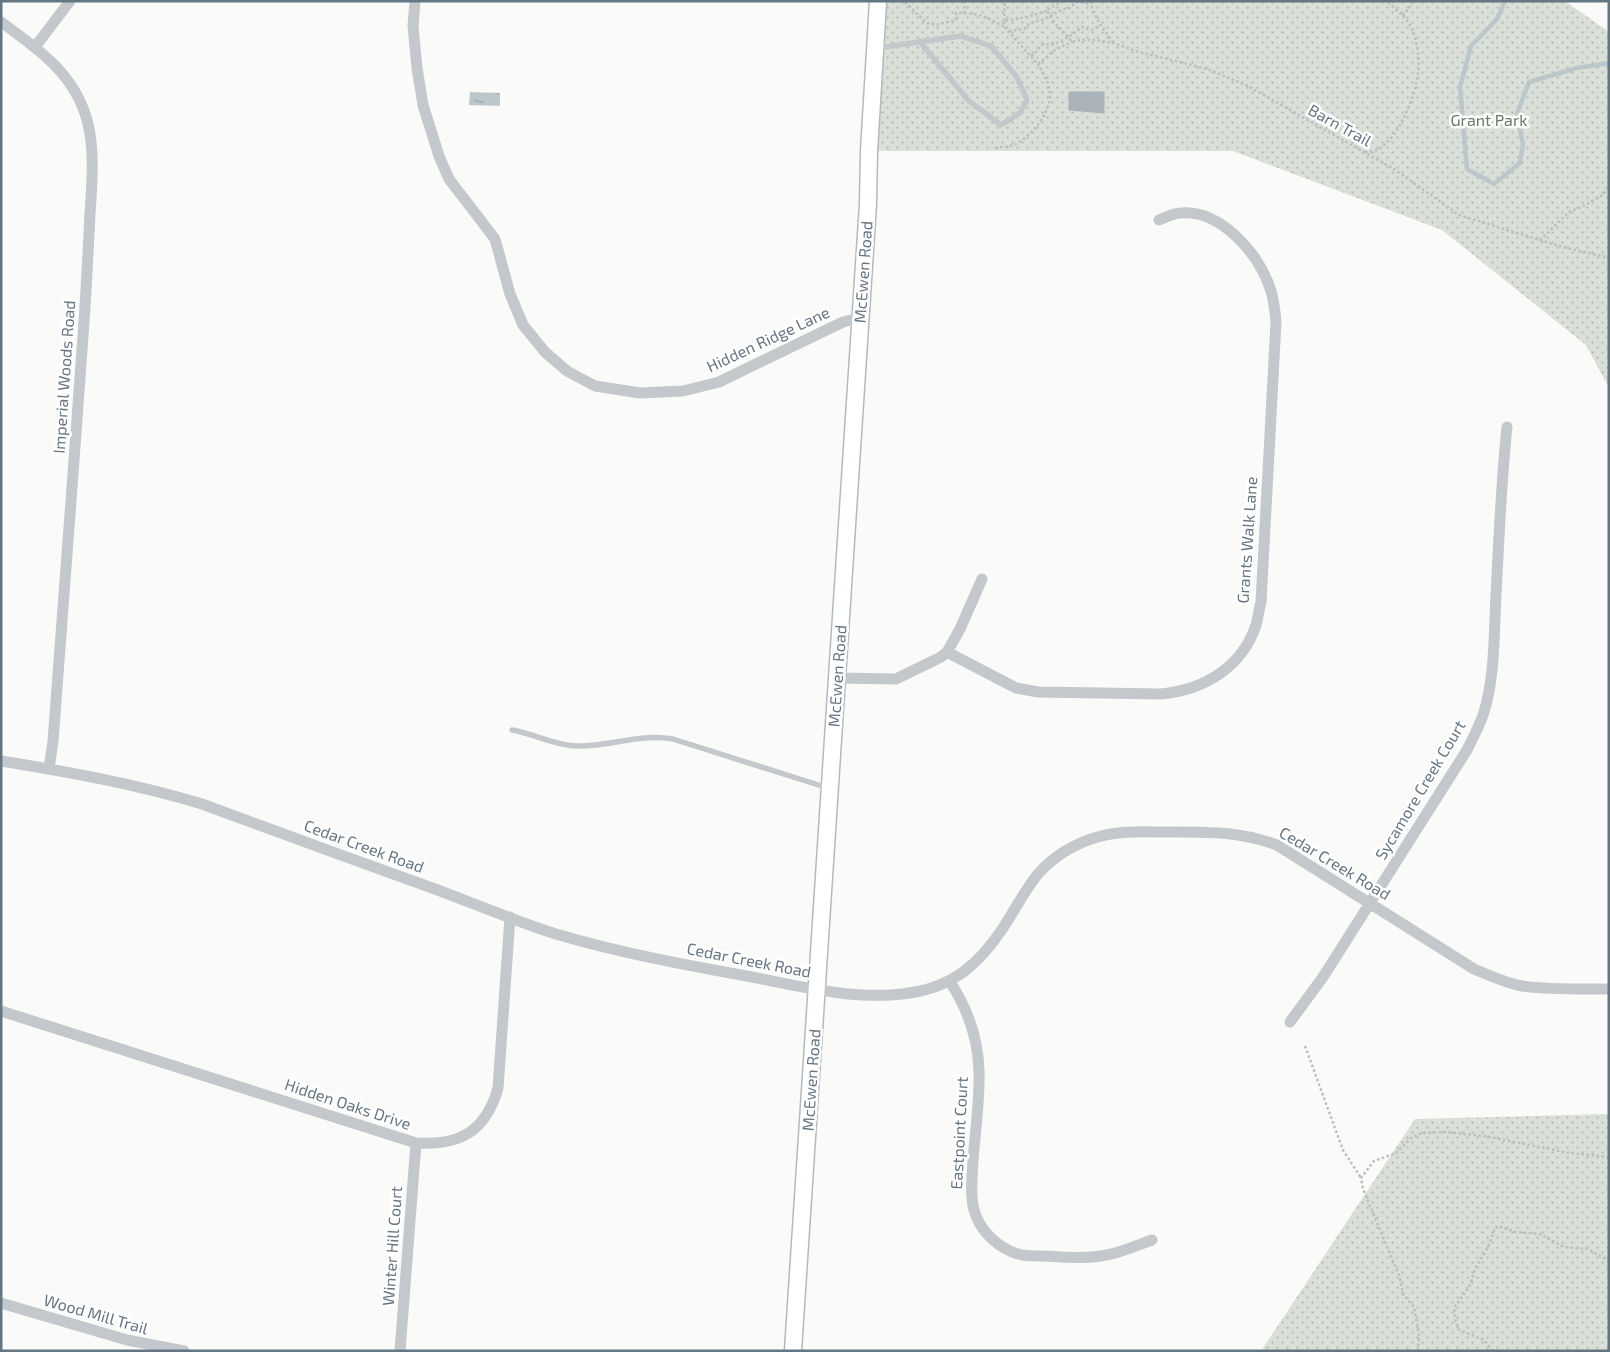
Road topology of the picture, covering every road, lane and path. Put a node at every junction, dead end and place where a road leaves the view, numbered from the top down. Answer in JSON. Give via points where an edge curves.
{"nodes":[{"id":1,"x":70,"y":1,"type":"edge"},
{"id":2,"x":415,"y":1,"type":"edge"},
{"id":3,"x":878,"y":1,"type":"edge"},
{"id":4,"x":895,"y":1,"type":"edge"},
{"id":5,"x":964,"y":1,"type":"edge"},
{"id":6,"x":1005,"y":1,"type":"edge"},
{"id":7,"x":1063,"y":1,"type":"edge"},
{"id":8,"x":1387,"y":1,"type":"edge"},
{"id":9,"x":1414,"y":1,"type":"edge"},
{"id":10,"x":1091,"y":2,"type":"edge"},
{"id":11,"x":1047,"y":10,"type":"junction"},
{"id":12,"x":965,"y":13,"type":"junction"},
{"id":13,"x":1050,"y":16,"type":"junction"},
{"id":14,"x":1403,"y":16,"type":"junction"},
{"id":15,"x":1004,"y":21,"type":"junction"},
{"id":16,"x":1,"y":22,"type":"edge"},
{"id":17,"x":1100,"y":25,"type":"junction"},
{"id":18,"x":1007,"y":30,"type":"junction"},
{"id":19,"x":1068,"y":37,"type":"junction"},
{"id":20,"x":919,"y":41,"type":"junction"},
{"id":21,"x":1072,"y":42,"type":"junction"},
{"id":22,"x":1114,"y":43,"type":"junction"},
{"id":23,"x":35,"y":47,"type":"junction"},
{"id":24,"x":875,"y":48,"type":"junction"},
{"id":25,"x":1031,"y":56,"type":"junction"},
{"id":26,"x":1038,"y":64,"type":"junction"},
{"id":27,"x":995,"y":148,"type":"dead end"},
{"id":28,"x":1365,"y":152,"type":"junction"},
{"id":29,"x":1609,"y":182,"type":"edge"},
{"id":30,"x":1159,"y":220,"type":"dead end"},
{"id":31,"x":1540,"y":240,"type":"junction"},
{"id":32,"x":1609,"y":258,"type":"edge"},
{"id":33,"x":859,"y":318,"type":"junction"},
{"id":34,"x":1507,"y":427,"type":"dead end"},
{"id":35,"x":982,"y":578,"type":"dead end"},
{"id":36,"x":948,"y":652,"type":"junction"},
{"id":37,"x":837,"y":678,"type":"junction"},
{"id":38,"x":512,"y":730,"type":"dead end"},
{"id":39,"x":1,"y":761,"type":"edge"},
{"id":40,"x":49,"y":769,"type":"junction"},
{"id":41,"x":830,"y":788,"type":"junction"},
{"id":42,"x":1370,"y":903,"type":"junction"},
{"id":43,"x":510,"y":917,"type":"junction"},
{"id":44,"x":950,"y":982,"type":"junction"},
{"id":45,"x":1609,"y":989,"type":"edge"},
{"id":46,"x":817,"y":990,"type":"junction"},
{"id":47,"x":1,"y":1011,"type":"edge"},
{"id":48,"x":1290,"y":1022,"type":"dead end"},
{"id":49,"x":1305,"y":1046,"type":"dead end"},
{"id":50,"x":416,"y":1143,"type":"junction"},
{"id":51,"x":1609,"y":1156,"type":"edge"},
{"id":52,"x":1361,"y":1178,"type":"junction"},
{"id":53,"x":1152,"y":1240,"type":"dead end"},
{"id":54,"x":1609,"y":1261,"type":"edge"},
{"id":55,"x":1,"y":1303,"type":"edge"},
{"id":56,"x":146,"y":1348,"type":"edge"},
{"id":57,"x":184,"y":1351,"type":"edge"},
{"id":58,"x":400,"y":1351,"type":"edge"},
{"id":59,"x":793,"y":1351,"type":"edge"},
{"id":60,"x":1418,"y":1351,"type":"edge"},
{"id":61,"x":1492,"y":1351,"type":"edge"}],
"edges":[{"from":1,"to":23,"type":"street"},
{"from":2,"to":33,"type":"street","name":"Hidden Ridge Lane","via":[[413,26],[417,68],[423,104],[439,156],[449,179],[495,239],[510,294],[523,325],[545,352],[567,371],[595,386],[640,393],[683,391],[719,382],[834,326]]},
{"from":3,"to":24,"type":"street","name":"McEwen Road"},
{"from":4,"to":12,"type":"path","via":[[906,3],[927,23],[936,25],[956,20],[956,13]]},
{"from":5,"to":12,"type":"path"},
{"from":6,"to":15,"type":"path"},
{"from":7,"to":11,"type":"path"},
{"from":8,"to":14,"type":"path"},
{"from":9,"to":14,"type":"path"},
{"from":10,"to":13,"type":"path","via":[[1077,2]]},
{"from":10,"to":17,"type":"path"},
{"from":11,"to":13,"type":"path"},
{"from":11,"to":15,"type":"path"},
{"from":12,"to":18,"type":"path","via":[[991,19]]},
{"from":13,"to":18,"type":"path","via":[[1030,23],[1024,29]]},
{"from":13,"to":19,"type":"path"},
{"from":14,"to":28,"type":"path","via":[[1412,29],[1418,57],[1412,98],[1388,141],[1376,150]]},
{"from":15,"to":18,"type":"path"},
{"from":16,"to":23,"type":"street","name":"Imperial Woods Road"},
{"from":17,"to":19,"type":"path","via":[[1092,30],[1082,27]]},
{"from":17,"to":22,"type":"path"},
{"from":18,"to":25,"type":"path"},
{"from":19,"to":21,"type":"path"},
{"from":19,"to":25,"type":"path","via":[[1052,45],[1040,46]]},
{"from":20,"to":20,"type":"lane","via":[[961,36],[991,46],[1018,77],[1027,100],[1020,113],[1001,125],[969,101]]},
{"from":20,"to":24,"type":"lane"},
{"from":21,"to":22,"type":"path","name":"Barn Trail","via":[[1096,40]]},
{"from":21,"to":26,"type":"path","via":[[1056,48]]},
{"from":22,"to":28,"type":"path","name":"Barn Trail","via":[[1207,69],[1246,85]]},
{"from":23,"to":40,"type":"street","name":"Imperial Woods Road","via":[[69,81],[82,105],[90,135],[92,182],[66,579]]},
{"from":24,"to":33,"type":"street","name":"McEwen Road"},
{"from":25,"to":26,"type":"path"},
{"from":26,"to":27,"type":"path","via":[[1050,92],[1049,107],[1036,127],[1022,139],[1012,146]]},
{"from":28,"to":31,"type":"path","name":"Barn Trail","via":[[1459,215]]},
{"from":29,"to":31,"type":"path","via":[[1604,194],[1569,212]]},
{"from":30,"to":36,"type":"street","name":"Grants Walk Lane","via":[[1180,213],[1202,214],[1221,225],[1235,236],[1261,268],[1274,304],[1276,322],[1260,602],[1249,641],[1236,659],[1212,680],[1179,692],[1161,694],[1024,690]]},
{"from":31,"to":32,"type":"path","name":"Barn Trail"},
{"from":33,"to":37,"type":"street","name":"McEwen Road"},
{"from":34,"to":42,"type":"street","name":"Sycamore Creek Court","via":[[1489,690],[1484,711],[1467,750]]},
{"from":35,"to":36,"type":"street"},
{"from":36,"to":37,"type":"street","via":[[896,678]]},
{"from":37,"to":41,"type":"street","name":"McEwen Road"},
{"from":38,"to":41,"type":"lane","via":[[575,746],[658,736]]},
{"from":39,"to":40,"type":"street","name":"Cedar Creek Road"},
{"from":40,"to":43,"type":"street","name":"Cedar Creek Road","via":[[153,790],[202,804]]},
{"from":41,"to":46,"type":"street","name":"McEwen Road"},
{"from":42,"to":44,"type":"street","name":"Cedar Creek Road","via":[[1277,845],[1261,839],[1233,833],[1110,834],[1076,845],[1053,860],[1024,892],[984,953]]},
{"from":42,"to":45,"type":"street","name":"Cedar Creek Road","via":[[1474,969],[1494,978],[1522,986]]},
{"from":42,"to":48,"type":"street","name":"Sycamore Creek Court"},
{"from":43,"to":46,"type":"street","name":"Cedar Creek Road","via":[[556,934],[618,950]]},
{"from":43,"to":50,"type":"street","name":"Hidden Oaks Drive","via":[[498,1088],[494,1101],[488,1114],[468,1134],[452,1141]]},
{"from":44,"to":46,"type":"street","name":"Cedar Creek Road","via":[[890,995]]},
{"from":44,"to":53,"type":"street","name":"Eastpoint Court","via":[[966,1010],[978,1051],[971,1180],[974,1211],[987,1234],[997,1244],[1024,1255],[1088,1258],[1119,1253]]},
{"from":46,"to":59,"type":"street","name":"McEwen Road"},
{"from":47,"to":50,"type":"street","name":"Hidden Oaks Drive"},
{"from":49,"to":52,"type":"path","via":[[1343,1150]]},
{"from":50,"to":58,"type":"street","name":"Winter Hill Court"},
{"from":51,"to":52,"type":"path","via":[[1570,1153],[1484,1136],[1422,1133],[1411,1138],[1396,1153],[1374,1161]]},
{"from":52,"to":60,"type":"path","via":[[1400,1278],[1403,1294],[1414,1307]]},
{"from":54,"to":61,"type":"path","via":[[1588,1250],[1564,1247],[1540,1234],[1495,1228],[1470,1285],[1454,1308],[1459,1330],[1484,1340]]},
{"from":55,"to":56,"type":"street","name":"Wood Mill Trail"},
{"from":56,"to":57,"type":"street","name":"Wood Mill Trail"}]}
